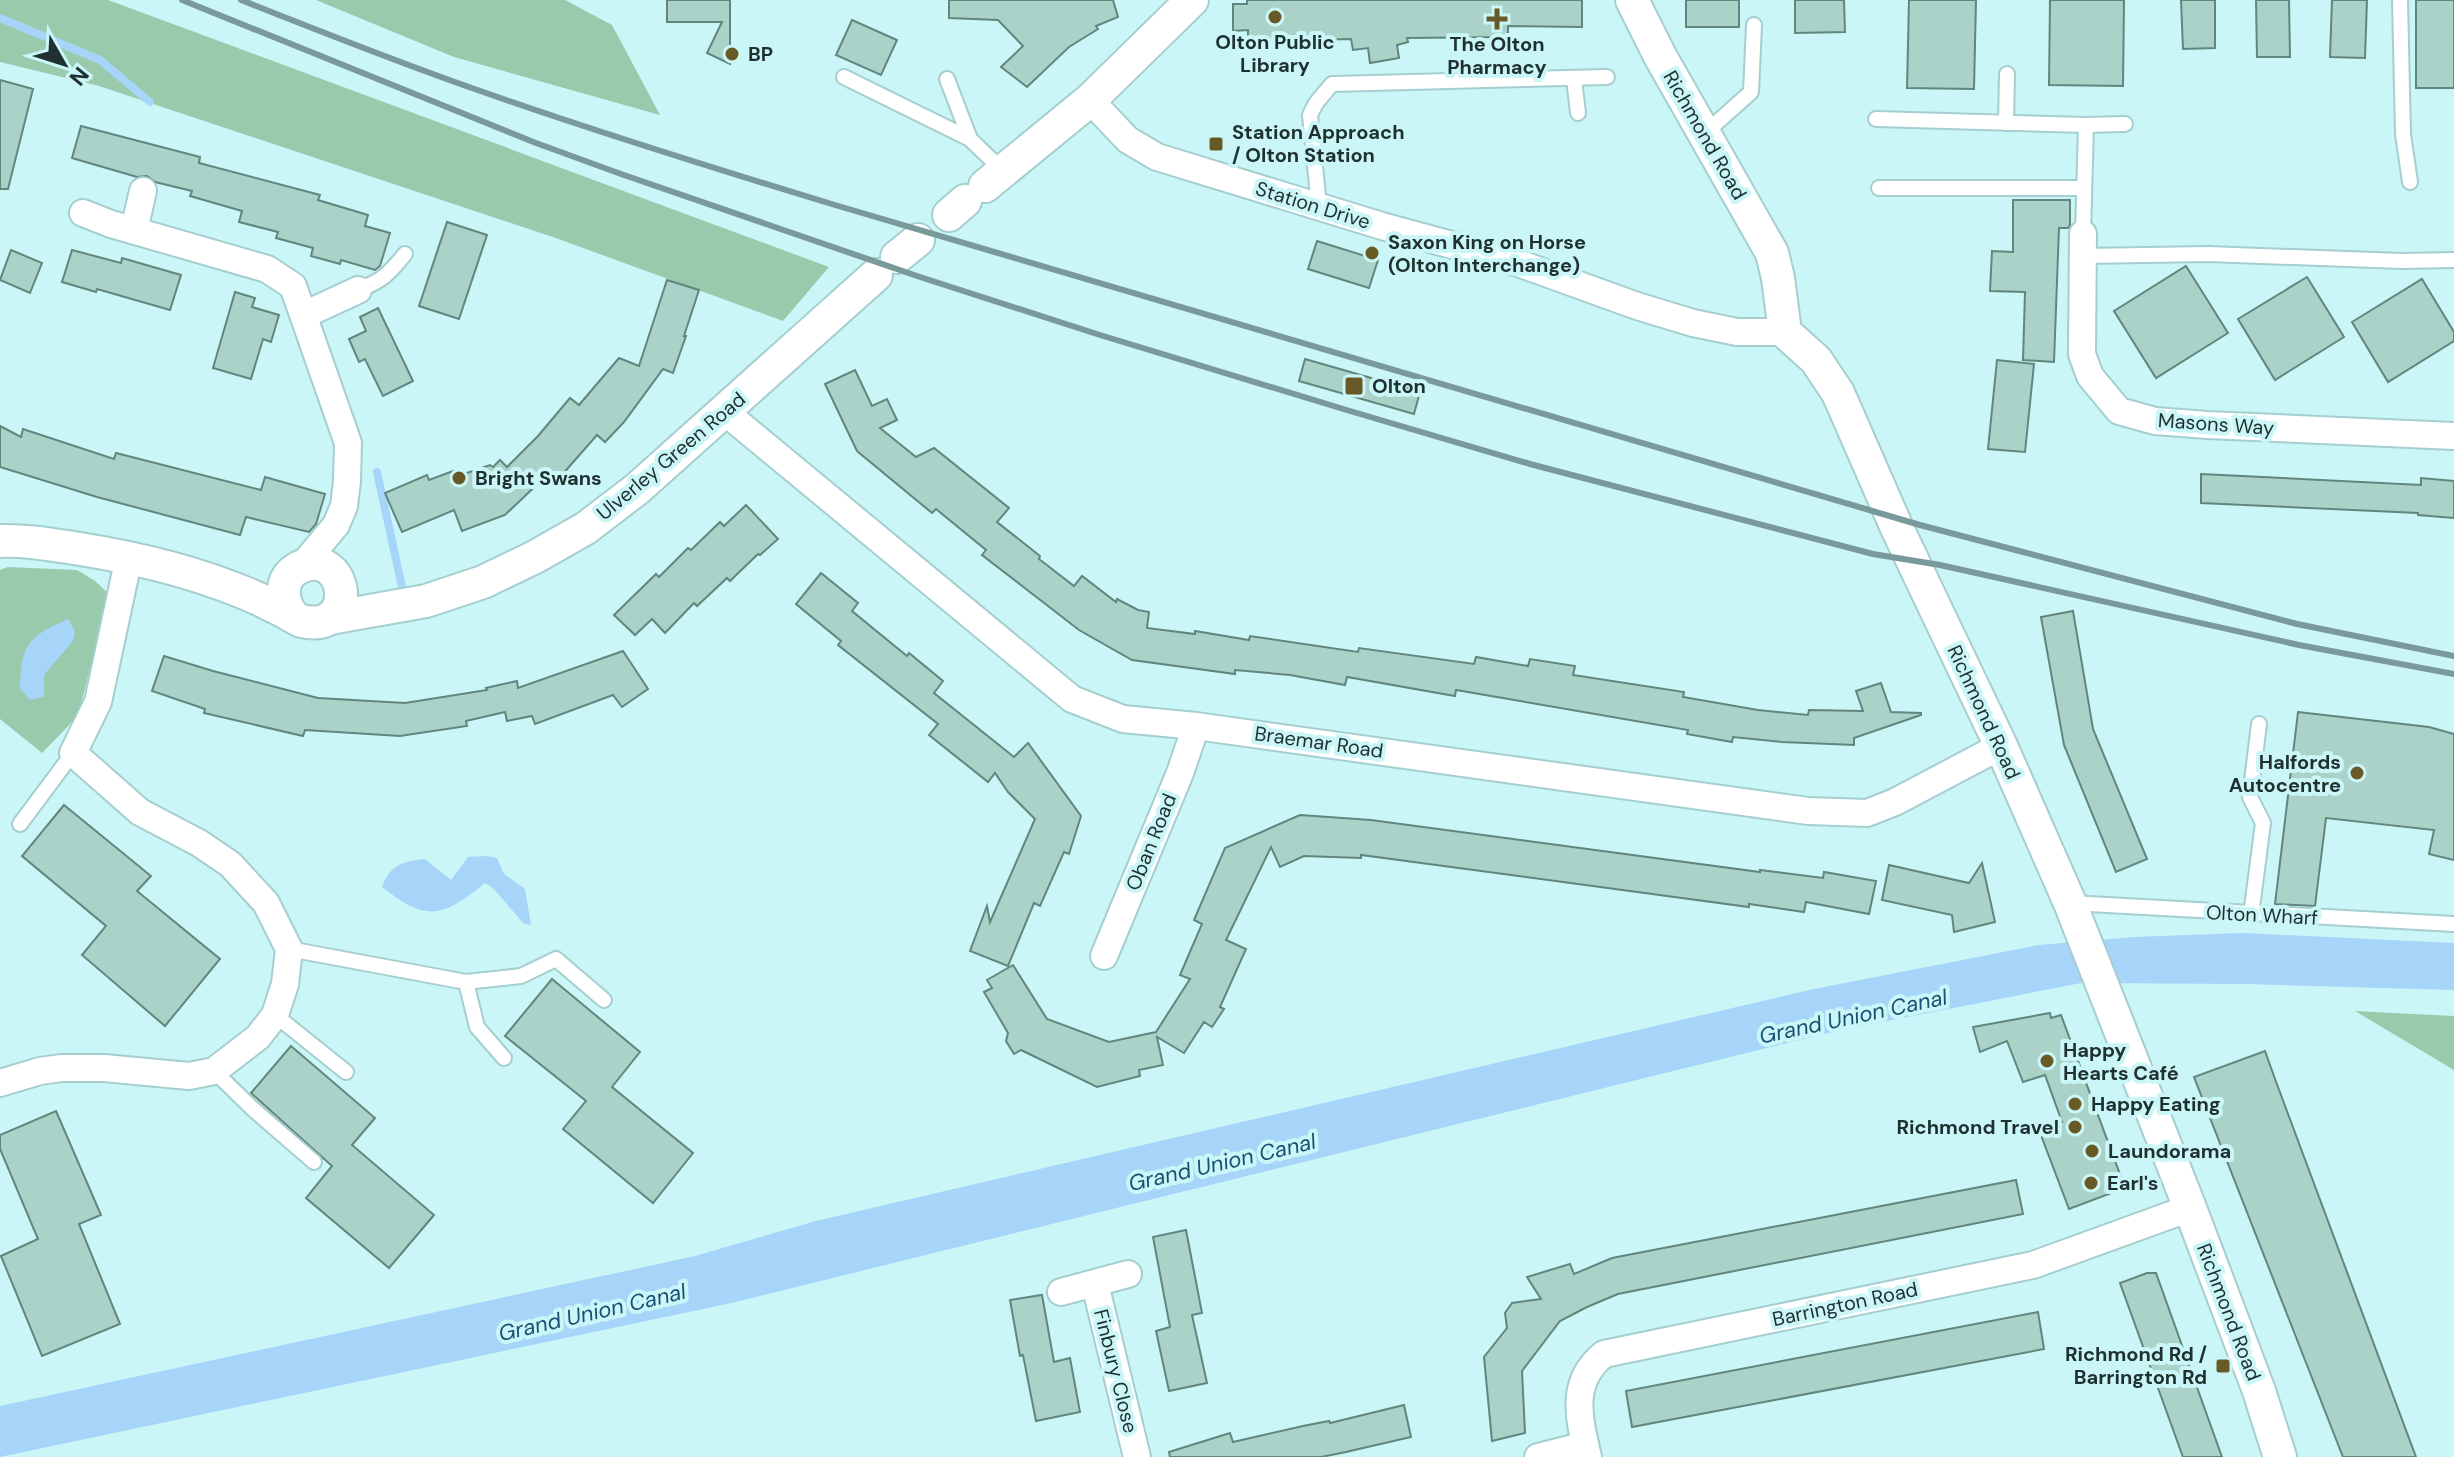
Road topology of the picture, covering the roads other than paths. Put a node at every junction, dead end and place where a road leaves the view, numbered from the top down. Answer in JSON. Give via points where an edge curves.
{"nodes":[{"id":1,"x":1192,"y":0,"type":"edge"},
{"id":2,"x":1632,"y":0,"type":"edge"},
{"id":3,"x":2400,"y":0,"type":"edge"},
{"id":4,"x":1754,"y":25,"type":"dead end"},
{"id":5,"x":2007,"y":74,"type":"dead end"},
{"id":6,"x":844,"y":77,"type":"dead end"},
{"id":7,"x":1607,"y":77,"type":"dead end"},
{"id":8,"x":947,"y":79,"type":"dead end"},
{"id":9,"x":1574,"y":79,"type":"junction"},
{"id":10,"x":1090,"y":100,"type":"junction"},
{"id":11,"x":1578,"y":113,"type":"dead end"},
{"id":12,"x":1876,"y":119,"type":"dead end"},
{"id":13,"x":2006,"y":123,"type":"junction"},
{"id":14,"x":2125,"y":124,"type":"dead end"},
{"id":15,"x":2086,"y":125,"type":"junction"},
{"id":16,"x":1704,"y":134,"type":"junction"},
{"id":17,"x":970,"y":139,"type":"junction"},
{"id":18,"x":2410,"y":182,"type":"dead end"},
{"id":19,"x":1879,"y":188,"type":"dead end"},
{"id":20,"x":2084,"y":188,"type":"junction"},
{"id":21,"x":143,"y":191,"type":"dead end"},
{"id":22,"x":975,"y":193,"type":"joint"},
{"id":23,"x":1319,"y":206,"type":"junction"},
{"id":24,"x":83,"y":213,"type":"dead end"},
{"id":25,"x":134,"y":230,"type":"junction"},
{"id":26,"x":2083,"y":245,"type":"junction"},
{"id":27,"x":405,"y":254,"type":"dead end"},
{"id":28,"x":897,"y":257,"type":"dead end"},
{"id":29,"x":2454,"y":260,"type":"edge"},
{"id":30,"x":358,"y":290,"type":"joint"},
{"id":31,"x":304,"y":315,"type":"junction"},
{"id":32,"x":1785,"y":332,"type":"junction"},
{"id":33,"x":725,"y":412,"type":"junction"},
{"id":34,"x":2454,"y":436,"type":"edge"},
{"id":35,"x":336,"y":525,"type":"junction"},
{"id":36,"x":0,"y":541,"type":"edge"},
{"id":37,"x":129,"y":557,"type":"junction"},
{"id":38,"x":296,"y":569,"type":"junction"},
{"id":39,"x":338,"y":579,"type":"junction"},
{"id":40,"x":231,"y":586,"type":"junction"},
{"id":41,"x":393,"y":606,"type":"junction"},
{"id":42,"x":293,"y":616,"type":"junction"},
{"id":43,"x":330,"y":618,"type":"junction"},
{"id":44,"x":2259,"y":724,"type":"dead end"},
{"id":45,"x":1196,"y":726,"type":"junction"},
{"id":46,"x":2001,"y":746,"type":"junction"},
{"id":47,"x":73,"y":753,"type":"junction"},
{"id":48,"x":20,"y":824,"type":"dead end"},
{"id":49,"x":2070,"y":903,"type":"junction"},
{"id":50,"x":2251,"y":915,"type":"junction"},
{"id":51,"x":2454,"y":924,"type":"edge"},
{"id":52,"x":289,"y":949,"type":"junction"},
{"id":53,"x":1104,"y":956,"type":"dead end"},
{"id":54,"x":466,"y":982,"type":"junction"},
{"id":55,"x":604,"y":1000,"type":"dead end"},
{"id":56,"x":275,"y":1015,"type":"junction"},
{"id":57,"x":504,"y":1058,"type":"dead end"},
{"id":58,"x":214,"y":1071,"type":"junction"},
{"id":59,"x":346,"y":1072,"type":"dead end"},
{"id":60,"x":0,"y":1083,"type":"edge"},
{"id":61,"x":314,"y":1162,"type":"dead end"},
{"id":62,"x":2190,"y":1208,"type":"junction"},
{"id":63,"x":1128,"y":1274,"type":"dead end"},
{"id":64,"x":1095,"y":1284,"type":"junction"},
{"id":65,"x":1061,"y":1292,"type":"dead end"},
{"id":66,"x":1587,"y":1451,"type":"edge"},
{"id":67,"x":1137,"y":1457,"type":"edge"},
{"id":68,"x":1538,"y":1457,"type":"edge"},
{"id":69,"x":2280,"y":1457,"type":"edge"}],
"edges":[{"from":1,"to":10,"type":"street"},
{"from":2,"to":16,"type":"street","name":"Richmond Road"},
{"from":3,"to":18,"type":"lane","via":[[2403,134]]},
{"from":4,"to":16,"type":"lane","via":[[1751,92]]},
{"from":5,"to":13,"type":"lane"},
{"from":6,"to":17,"type":"lane"},
{"from":7,"to":9,"type":"lane"},
{"from":8,"to":17,"type":"lane"},
{"from":9,"to":11,"type":"lane"},
{"from":9,"to":23,"type":"lane","via":[[1332,84],[1310,115]]},
{"from":10,"to":22,"type":"street"},
{"from":10,"to":23,"type":"street","name":"Station Drive","via":[[1128,140],[1157,157]]},
{"from":12,"to":13,"type":"lane"},
{"from":13,"to":15,"type":"lane"},
{"from":14,"to":15,"type":"lane"},
{"from":15,"to":20,"type":"lane"},
{"from":16,"to":32,"type":"street","name":"Richmond Road","via":[[1772,253]]},
{"from":17,"to":22,"type":"lane"},
{"from":19,"to":20,"type":"lane"},
{"from":20,"to":26,"type":"lane"},
{"from":21,"to":25,"type":"street"},
{"from":23,"to":32,"type":"street","name":"Station Drive","via":[[1518,263],[1693,323],[1737,332]]},
{"from":24,"to":25,"type":"street"},
{"from":25,"to":31,"type":"street","via":[[267,269],[293,286]]},
{"from":26,"to":29,"type":"lane"},
{"from":26,"to":34,"type":"street","name":"Masons Way","via":[[2082,354],[2090,376],[2119,411],[2155,421],[2207,425]]},
{"from":27,"to":30,"type":"lane","via":[[389,275]]},
{"from":28,"to":33,"type":"street","name":"Ulverley Green Road"},
{"from":30,"to":31,"type":"street"},
{"from":31,"to":35,"type":"street","via":[[348,443],[344,506]]},
{"from":32,"to":46,"type":"street","name":"Richmond Road","via":[[1816,360],[1838,393]]},
{"from":33,"to":41,"type":"street","name":"Ulverley Green Road","via":[[637,489],[573,536],[483,582]]},
{"from":33,"to":45,"type":"street","name":"Braemar Road","via":[[1072,699],[1123,719]]},
{"from":35,"to":38,"type":"street"},
{"from":35,"to":39,"type":"street"},
{"from":36,"to":37,"type":"street"},
{"from":37,"to":40,"type":"street"},
{"from":37,"to":47,"type":"street","via":[[98,702]]},
{"from":38,"to":39,"type":"street","via":[[320,565]]},
{"from":38,"to":40,"type":"street"},
{"from":38,"to":42,"type":"street","via":[[283,589]]},
{"from":39,"to":41,"type":"street"},
{"from":39,"to":43,"type":"street","via":[[341,603]]},
{"from":40,"to":42,"type":"street"},
{"from":41,"to":43,"type":"street","name":"Ulverley Green Road"},
{"from":42,"to":43,"type":"street","via":[[311,623]]},
{"from":44,"to":50,"type":"lane","via":[[2250,797],[2263,823]]},
{"from":45,"to":46,"type":"street","name":"Braemar Road","via":[[1843,813],[1867,813],[1895,802]]},
{"from":45,"to":53,"type":"street","name":"Oban Road"},
{"from":46,"to":49,"type":"street","name":"Richmond Road"},
{"from":47,"to":48,"type":"lane"},
{"from":47,"to":52,"type":"street","via":[[140,812],[230,864],[266,903]]},
{"from":49,"to":50,"type":"lane","name":"Olton Wharf"},
{"from":49,"to":62,"type":"street","name":"Richmond Road","via":[[2140,1068]]},
{"from":50,"to":51,"type":"lane","name":"Olton Wharf"},
{"from":52,"to":54,"type":"lane"},
{"from":52,"to":56,"type":"street"},
{"from":54,"to":55,"type":"lane","via":[[521,976],[556,959]]},
{"from":54,"to":57,"type":"lane","via":[[477,1027]]},
{"from":56,"to":58,"type":"street","via":[[258,1037]]},
{"from":56,"to":59,"type":"lane"},
{"from":58,"to":60,"type":"street","via":[[189,1076],[62,1068]]},
{"from":58,"to":61,"type":"lane"},
{"from":62,"to":66,"type":"street","name":"Barrington Road","via":[[2033,1265],[1604,1354],[1583,1379],[1578,1396]]},
{"from":62,"to":69,"type":"street","name":"Richmond Road"},
{"from":63,"to":64,"type":"street","name":"Finbury Close"},
{"from":64,"to":65,"type":"street","name":"Finbury Close"},
{"from":64,"to":67,"type":"street","name":"Finbury Close"},
{"from":66,"to":68,"type":"street"}]}
